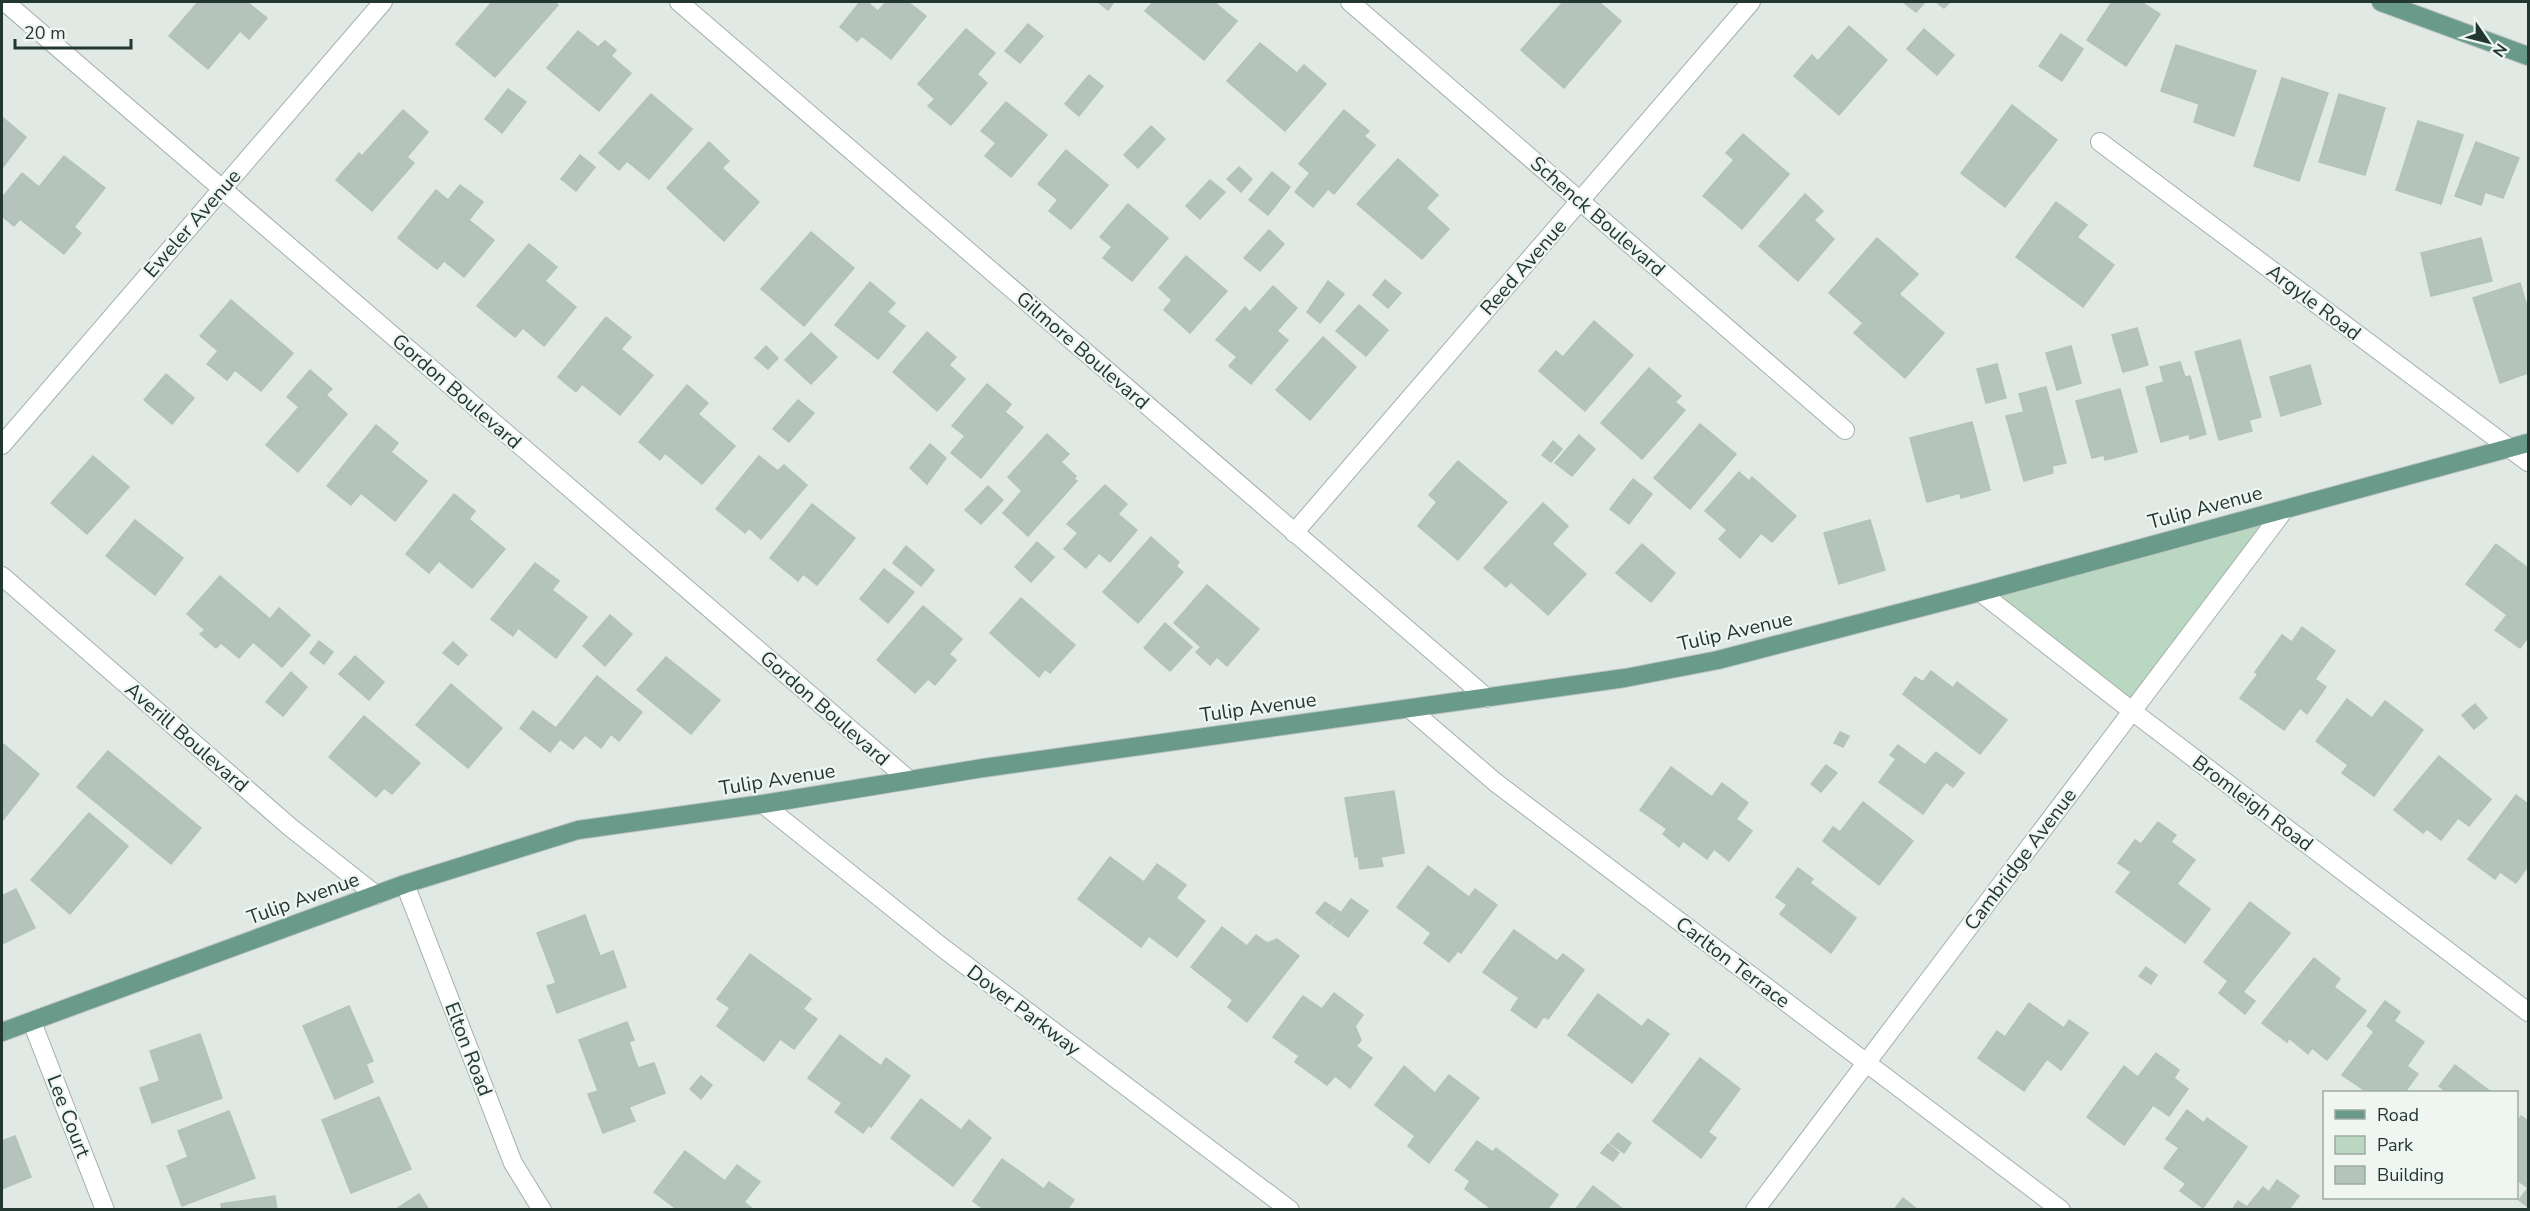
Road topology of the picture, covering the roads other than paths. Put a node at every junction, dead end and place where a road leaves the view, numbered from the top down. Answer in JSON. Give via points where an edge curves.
{"nodes":[{"id":1,"x":5,"y":2,"type":"edge"},
{"id":2,"x":383,"y":2,"type":"edge"},
{"id":3,"x":679,"y":2,"type":"edge"},
{"id":4,"x":1350,"y":2,"type":"edge"},
{"id":5,"x":1751,"y":2,"type":"edge"},
{"id":6,"x":2381,"y":2,"type":"edge"},
{"id":7,"x":2529,"y":56,"type":"edge"},
{"id":8,"x":2100,"y":142,"type":"dead end"},
{"id":9,"x":222,"y":189,"type":"junction"},
{"id":10,"x":1580,"y":200,"type":"junction"},
{"id":11,"x":1845,"y":430,"type":"dead end"},
{"id":12,"x":2529,"y":443,"type":"edge"},
{"id":13,"x":2,"y":445,"type":"edge"},
{"id":14,"x":2510,"y":448,"type":"junction"},
{"id":15,"x":2529,"y":462,"type":"edge"},
{"id":16,"x":2285,"y":509,"type":"junction"},
{"id":17,"x":1294,"y":533,"type":"junction"},
{"id":18,"x":2,"y":576,"type":"edge"},
{"id":19,"x":1980,"y":592,"type":"junction"},
{"id":20,"x":1487,"y":698,"type":"junction"},
{"id":21,"x":1410,"y":709,"type":"junction"},
{"id":22,"x":2132,"y":711,"type":"junction"},
{"id":23,"x":909,"y":780,"type":"junction"},
{"id":24,"x":763,"y":804,"type":"junction"},
{"id":25,"x":405,"y":884,"type":"junction"},
{"id":26,"x":376,"y":895,"type":"junction"},
{"id":27,"x":2529,"y":1012,"type":"edge"},
{"id":28,"x":32,"y":1022,"type":"junction"},
{"id":29,"x":2,"y":1032,"type":"edge"},
{"id":30,"x":1866,"y":1063,"type":"junction"},
{"id":31,"x":105,"y":1209,"type":"edge"},
{"id":32,"x":542,"y":1209,"type":"edge"},
{"id":33,"x":1290,"y":1209,"type":"edge"},
{"id":34,"x":1755,"y":1209,"type":"edge"},
{"id":35,"x":2061,"y":1209,"type":"edge"}],
"edges":[{"from":1,"to":9,"type":"street","name":"Gordon Boulevard"},
{"from":2,"to":9,"type":"street","name":"Eweler Avenue"},
{"from":3,"to":17,"type":"street","name":"Gilmore Boulevard"},
{"from":4,"to":10,"type":"street","name":"Schenck Boulevard"},
{"from":5,"to":10,"type":"street","name":"Reed Avenue"},
{"from":6,"to":7,"type":"main road"},
{"from":8,"to":14,"type":"street","name":"Argyle Road"},
{"from":9,"to":13,"type":"street","name":"Eweler Avenue"},
{"from":9,"to":23,"type":"street","name":"Gordon Boulevard"},
{"from":10,"to":11,"type":"street","name":"Schenck Boulevard"},
{"from":10,"to":17,"type":"street","name":"Reed Avenue"},
{"from":12,"to":14,"type":"main road","name":"Tulip Avenue"},
{"from":14,"to":15,"type":"street","name":"Argyle Road"},
{"from":14,"to":16,"type":"main road","name":"Tulip Avenue"},
{"from":16,"to":19,"type":"main road","name":"Tulip Avenue"},
{"from":16,"to":22,"type":"street","name":"Cambridge Avenue"},
{"from":17,"to":20,"type":"street","name":"Gilmore Boulevard"},
{"from":18,"to":26,"type":"street","name":"Averill Boulevard","via":[[290,827]]},
{"from":19,"to":20,"type":"main road","name":"Tulip Avenue","via":[[1718,660]]},
{"from":19,"to":22,"type":"street","name":"Bromleigh Road"},
{"from":20,"to":21,"type":"main road","name":"Tulip Avenue"},
{"from":21,"to":23,"type":"main road","name":"Tulip Avenue"},
{"from":21,"to":30,"type":"street","name":"Carlton Terrace","via":[[1495,782]]},
{"from":22,"to":27,"type":"street","name":"Bromleigh Road"},
{"from":22,"to":30,"type":"street","name":"Cambridge Avenue"},
{"from":23,"to":24,"type":"main road","name":"Tulip Avenue"},
{"from":24,"to":25,"type":"main road","name":"Tulip Avenue","via":[[578,830]]},
{"from":24,"to":33,"type":"street","name":"Dover Parkway","via":[[943,948]]},
{"from":25,"to":26,"type":"main road","name":"Tulip Avenue"},
{"from":25,"to":32,"type":"street","name":"Elton Road","via":[[513,1163]]},
{"from":26,"to":28,"type":"main road","name":"Tulip Avenue"},
{"from":28,"to":29,"type":"main road","name":"Tulip Avenue"},
{"from":28,"to":31,"type":"street","name":"Lee Court"},
{"from":30,"to":34,"type":"street","name":"Cambridge Avenue"},
{"from":30,"to":35,"type":"street","name":"Carlton Terrace"}]}
